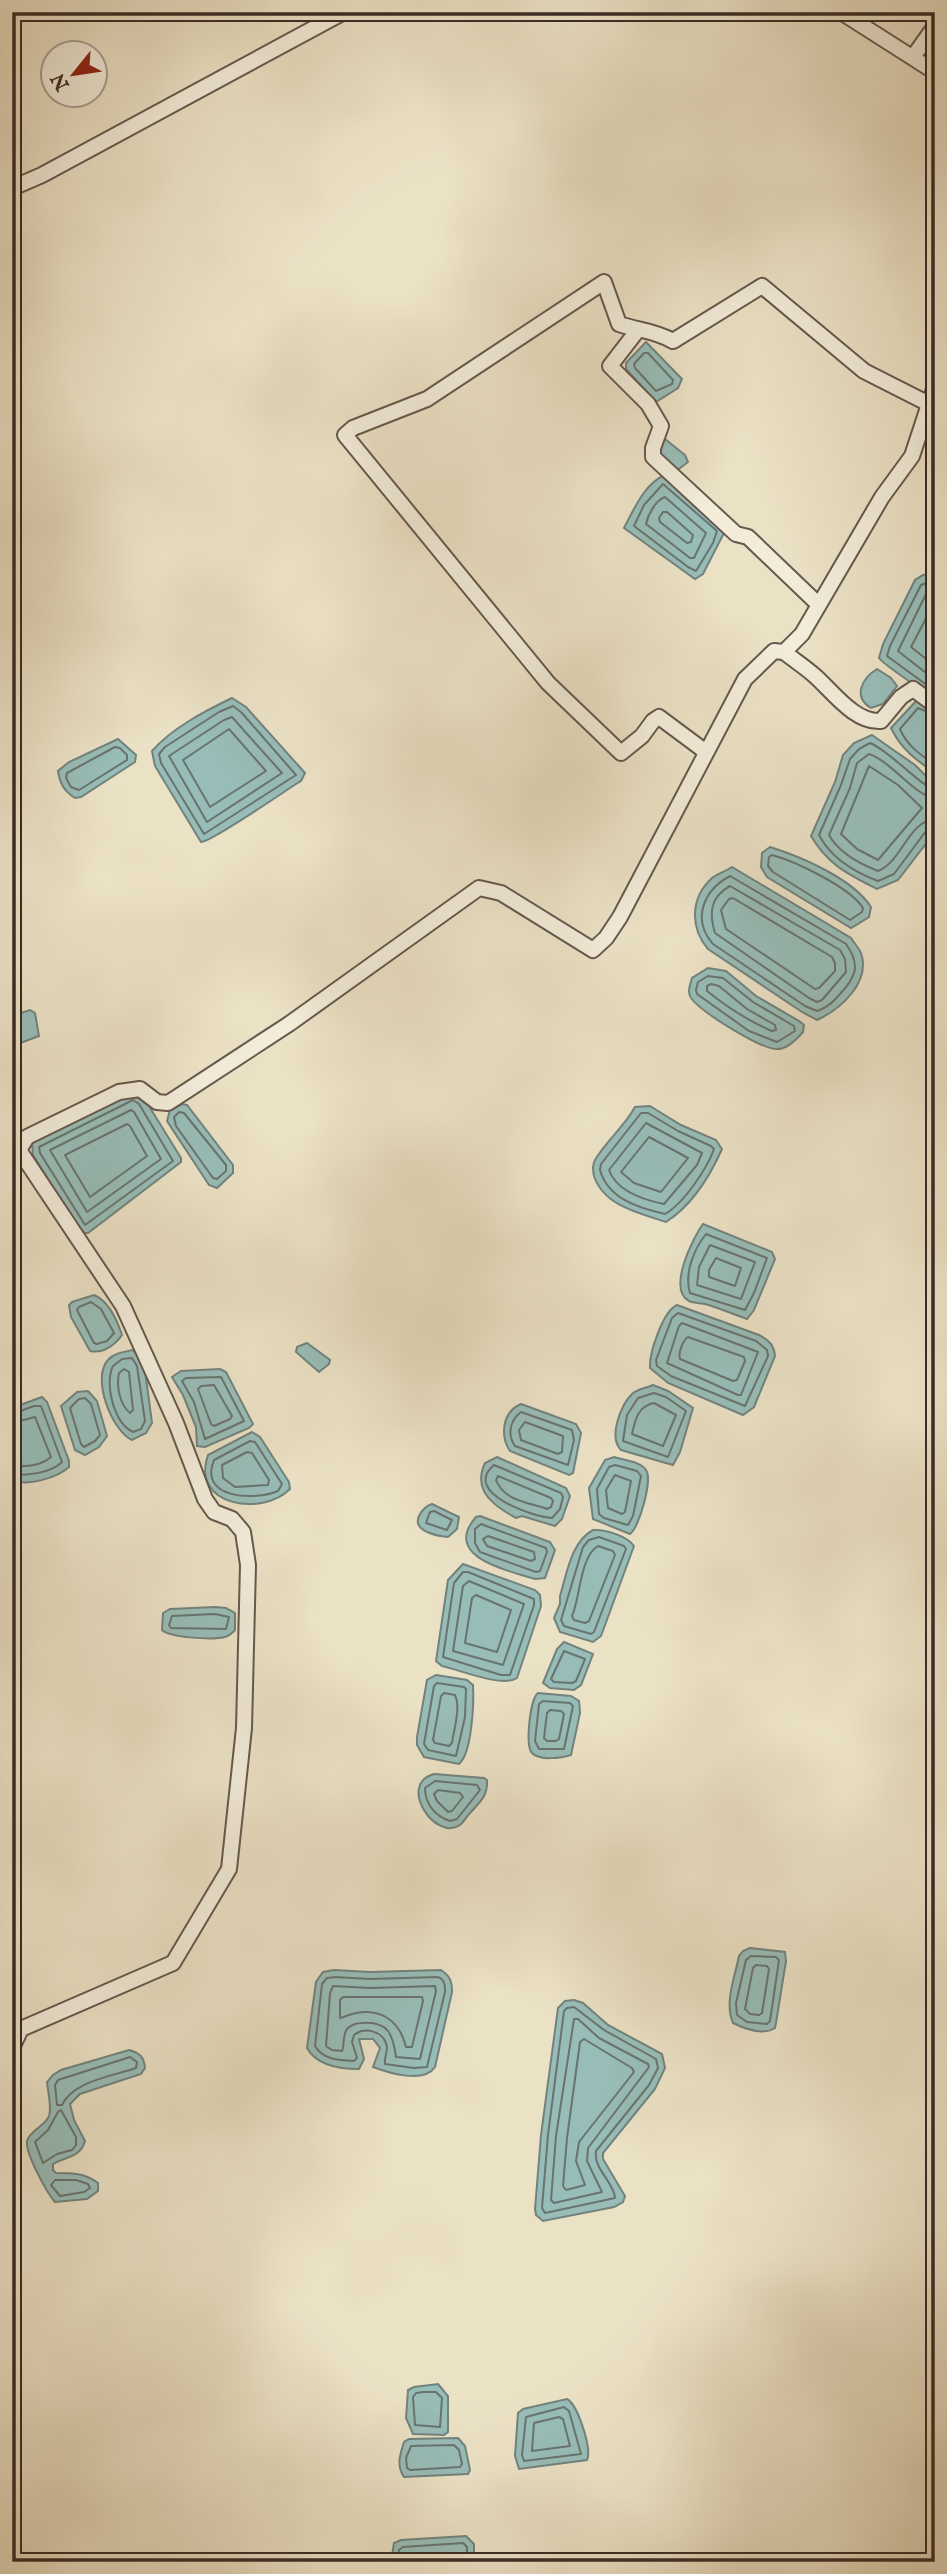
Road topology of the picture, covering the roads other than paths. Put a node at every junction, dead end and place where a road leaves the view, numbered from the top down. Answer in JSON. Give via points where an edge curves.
{"nodes":[{"id":1,"x":344,"y":12,"type":"edge"},
{"id":2,"x":841,"y":12,"type":"edge"},
{"id":3,"x":935,"y":26,"type":"edge"},
{"id":4,"x":913,"y":57,"type":"junction"},
{"id":5,"x":935,"y":72,"type":"edge"},
{"id":6,"x":12,"y":188,"type":"edge"},
{"id":7,"x":637,"y":331,"type":"junction"},
{"id":8,"x":935,"y":386,"type":"edge"},
{"id":9,"x":929,"y":404,"type":"junction"},
{"id":10,"x":818,"y":604,"type":"junction"},
{"id":11,"x":784,"y":652,"type":"junction"},
{"id":12,"x":935,"y":705,"type":"edge"},
{"id":13,"x":706,"y":752,"type":"junction"},
{"id":14,"x":12,"y":1133,"type":"edge"},
{"id":15,"x":19,"y":1150,"type":"junction"},
{"id":16,"x":12,"y":2049,"type":"edge"}],
"edges":[{"from":1,"to":6,"type":"street"},
{"from":2,"to":4,"type":"street"},
{"from":3,"to":4,"type":"street"},
{"from":4,"to":5,"type":"street"},
{"from":7,"to":9,"type":"street","via":[[655,331],[674,341],[762,286],[864,370]]},
{"from":7,"to":10,"type":"street","via":[[610,366],[648,404],[661,426],[653,457]]},
{"from":7,"to":13,"type":"street","via":[[619,324],[604,282],[427,399],[345,435],[548,683],[621,753],[659,717]]},
{"from":8,"to":9,"type":"street"},
{"from":9,"to":10,"type":"street","via":[[912,456]]},
{"from":10,"to":11,"type":"street","via":[[802,634]]},
{"from":11,"to":12,"type":"street","via":[[872,722],[881,721],[913,689]]},
{"from":11,"to":13,"type":"street","via":[[774,651],[745,679]]},
{"from":13,"to":15,"type":"street","via":[[620,917],[593,950],[501,893],[480,888],[289,1024],[168,1103],[157,1102],[140,1088],[119,1092],[27,1137]]},
{"from":14,"to":15,"type":"street"},
{"from":15,"to":16,"type":"street","via":[[123,1306],[205,1499],[214,1512],[232,1519],[243,1532],[248,1565],[244,1728],[229,1869],[173,1963],[21,2029]]}]}
